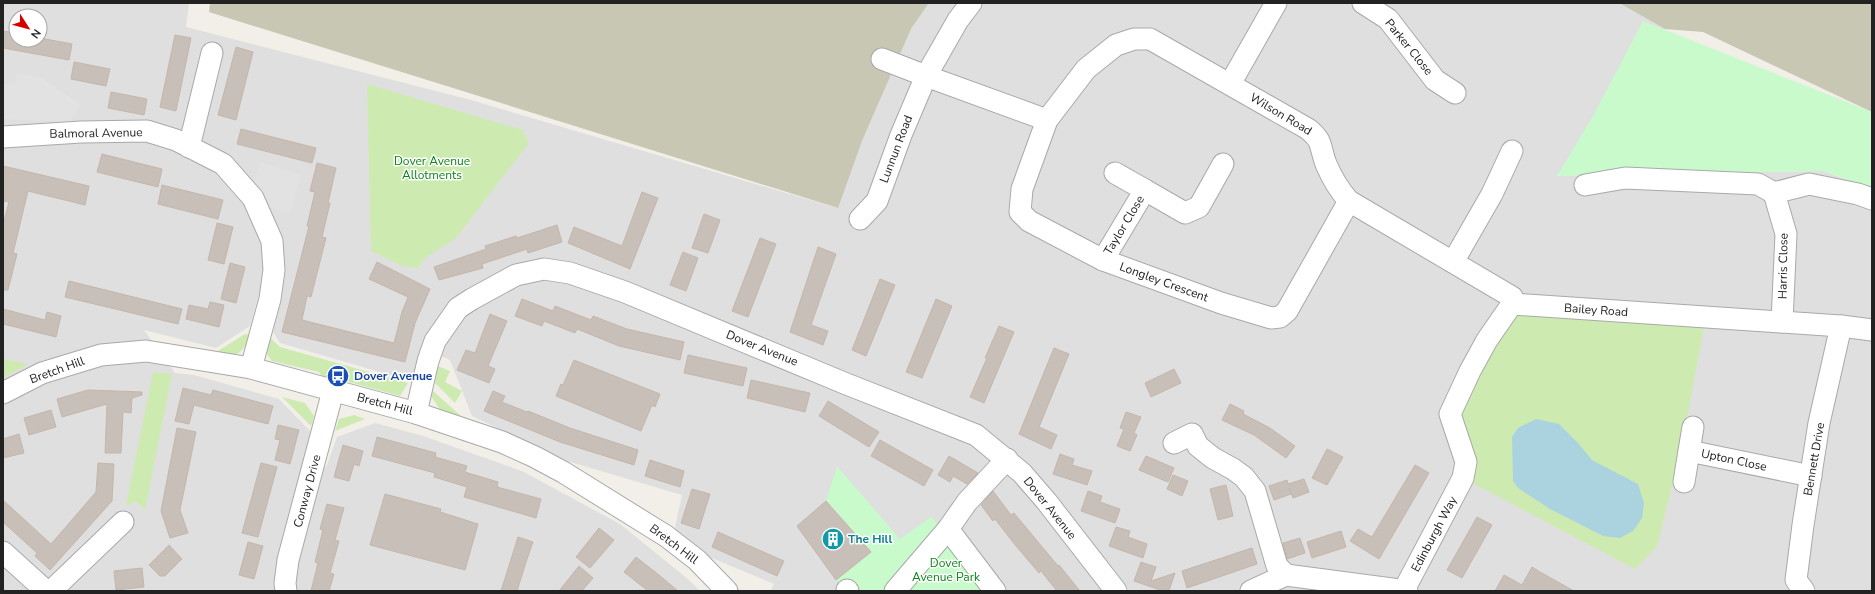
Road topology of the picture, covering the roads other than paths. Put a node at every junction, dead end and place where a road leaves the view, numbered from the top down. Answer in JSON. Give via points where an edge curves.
{"nodes":[{"id":1,"x":971,"y":3,"type":"edge"},
{"id":2,"x":1276,"y":3,"type":"edge"},
{"id":3,"x":1363,"y":3,"type":"edge"},
{"id":4,"x":212,"y":53,"type":"dead end"},
{"id":5,"x":882,"y":59,"type":"dead end"},
{"id":6,"x":926,"y":76,"type":"junction"},
{"id":7,"x":1230,"y":84,"type":"junction"},
{"id":8,"x":1455,"y":93,"type":"dead end"},
{"id":9,"x":1047,"y":120,"type":"junction"},
{"id":10,"x":3,"y":137,"type":"edge"},
{"id":11,"x":189,"y":146,"type":"junction"},
{"id":12,"x":1512,"y":151,"type":"dead end"},
{"id":13,"x":1223,"y":164,"type":"dead end"},
{"id":14,"x":1115,"y":173,"type":"dead end"},
{"id":15,"x":1585,"y":185,"type":"dead end"},
{"id":16,"x":1145,"y":190,"type":"junction"},
{"id":17,"x":1774,"y":193,"type":"junction"},
{"id":18,"x":1872,"y":199,"type":"edge"},
{"id":19,"x":1349,"y":201,"type":"junction"},
{"id":20,"x":860,"y":219,"type":"dead end"},
{"id":21,"x":1103,"y":260,"type":"junction"},
{"id":22,"x":1452,"y":262,"type":"junction"},
{"id":23,"x":1512,"y":304,"type":"junction"},
{"id":24,"x":1782,"y":322,"type":"junction"},
{"id":25,"x":1841,"y":326,"type":"junction"},
{"id":26,"x":1872,"y":330,"type":"edge"},
{"id":27,"x":251,"y":368,"type":"junction"},
{"id":28,"x":334,"y":391,"type":"junction"},
{"id":29,"x":3,"y":393,"type":"edge"},
{"id":30,"x":416,"y":412,"type":"junction"},
{"id":31,"x":1693,"y":427,"type":"dead end"},
{"id":32,"x":1174,"y":443,"type":"dead end"},
{"id":33,"x":1689,"y":451,"type":"junction"},
{"id":34,"x":1007,"y":460,"type":"junction"},
{"id":35,"x":1811,"y":476,"type":"junction"},
{"id":36,"x":1684,"y":482,"type":"dead end"},
{"id":37,"x":123,"y":522,"type":"dead end"},
{"id":38,"x":948,"y":529,"type":"junction"},
{"id":39,"x":3,"y":552,"type":"edge"},
{"id":40,"x":1286,"y":576,"type":"junction"},
{"id":41,"x":1406,"y":590,"type":"edge"},
{"id":42,"x":46,"y":591,"type":"edge"},
{"id":43,"x":51,"y":591,"type":"edge"},
{"id":44,"x":286,"y":591,"type":"edge"},
{"id":45,"x":727,"y":591,"type":"edge"},
{"id":46,"x":895,"y":591,"type":"edge"},
{"id":47,"x":995,"y":591,"type":"edge"},
{"id":48,"x":1116,"y":591,"type":"edge"},
{"id":49,"x":1251,"y":591,"type":"edge"},
{"id":50,"x":1804,"y":591,"type":"edge"}],
"edges":[{"from":1,"to":6,"type":"street","name":"Lunnun Road","via":[[958,20]]},
{"from":2,"to":7,"type":"street"},
{"from":3,"to":8,"type":"street","name":"Parker Close","via":[[1388,19],[1435,80]]},
{"from":4,"to":11,"type":"street"},
{"from":5,"to":6,"type":"street"},
{"from":6,"to":9,"type":"street"},
{"from":6,"to":20,"type":"street","name":"Lunnun Road","via":[[877,201]]},
{"from":7,"to":9,"type":"street","name":"Wilson Road","via":[[1150,39],[1134,39],[1116,45],[1086,69]]},
{"from":7,"to":19,"type":"street","name":"Wilson Road","via":[[1308,128],[1318,137],[1325,162],[1337,188]]},
{"from":9,"to":21,"type":"street","name":"Longley Crescent","via":[[1022,189],[1020,212],[1029,221]]},
{"from":10,"to":11,"type":"street","name":"Balmoral Avenue","via":[[147,131]]},
{"from":11,"to":27,"type":"street","name":"Balmoral Avenue","via":[[223,164],[244,186],[253,198],[272,241],[274,270],[270,299]]},
{"from":12,"to":22,"type":"street","via":[[1492,194]]},
{"from":13,"to":16,"type":"street","name":"Taylor Close","via":[[1198,208],[1185,212]]},
{"from":14,"to":16,"type":"street","name":"Taylor Close"},
{"from":15,"to":17,"type":"street","via":[[1625,178],[1758,184]]},
{"from":16,"to":21,"type":"street","name":"Taylor Close"},
{"from":17,"to":18,"type":"street","via":[[1809,184]]},
{"from":17,"to":24,"type":"street","name":"Harris Close","via":[[1786,234]]},
{"from":19,"to":21,"type":"street","name":"Longley Crescent","via":[[1287,311],[1280,317],[1271,318],[1221,303]]},
{"from":19,"to":22,"type":"street","name":"Wilson Road"},
{"from":22,"to":23,"type":"street","name":"Wilson Road","via":[[1512,297]]},
{"from":23,"to":24,"type":"street","name":"Bailey Road"},
{"from":23,"to":41,"type":"street","name":"Edinburgh Way","via":[[1487,340],[1450,414],[1466,462],[1463,478]]},
{"from":24,"to":25,"type":"street","name":"Bailey Road"},
{"from":25,"to":26,"type":"street","name":"Bailey Road"},
{"from":25,"to":35,"type":"street","name":"Bennett Drive","via":[[1819,423]]},
{"from":27,"to":28,"type":"street","name":"Bretch Hill"},
{"from":27,"to":29,"type":"street","name":"Bretch Hill","via":[[146,351],[101,355],[42,373]]},
{"from":28,"to":30,"type":"street","name":"Bretch Hill"},
{"from":28,"to":44,"type":"street","name":"Conway Drive","via":[[288,560]]},
{"from":30,"to":34,"type":"street","name":"Dover Avenue","via":[[434,341],[458,308],[516,275],[544,269],[570,272],[625,292],[976,435]]},
{"from":30,"to":45,"type":"street","name":"Bretch Hill","via":[[502,442],[563,472],[666,536],[697,560]]},
{"from":31,"to":33,"type":"street"},
{"from":32,"to":40,"type":"street","via":[[1192,434],[1198,446],[1233,469],[1255,491],[1277,566]]},
{"from":33,"to":35,"type":"street","name":"Upton Close"},
{"from":33,"to":36,"type":"street","name":"Upton Close"},
{"from":34,"to":38,"type":"street","via":[[967,502]]},
{"from":34,"to":48,"type":"street","name":"Dover Avenue","via":[[1047,502]]},
{"from":35,"to":50,"type":"street","name":"Bennett Drive","via":[[1796,580]]},
{"from":37,"to":43,"type":"street"},
{"from":38,"to":46,"type":"street"},
{"from":38,"to":47,"type":"street"},
{"from":39,"to":42,"type":"street"},
{"from":40,"to":41,"type":"street","name":"Edinburgh Way"},
{"from":40,"to":49,"type":"street","name":"Edinburgh Way"}]}
